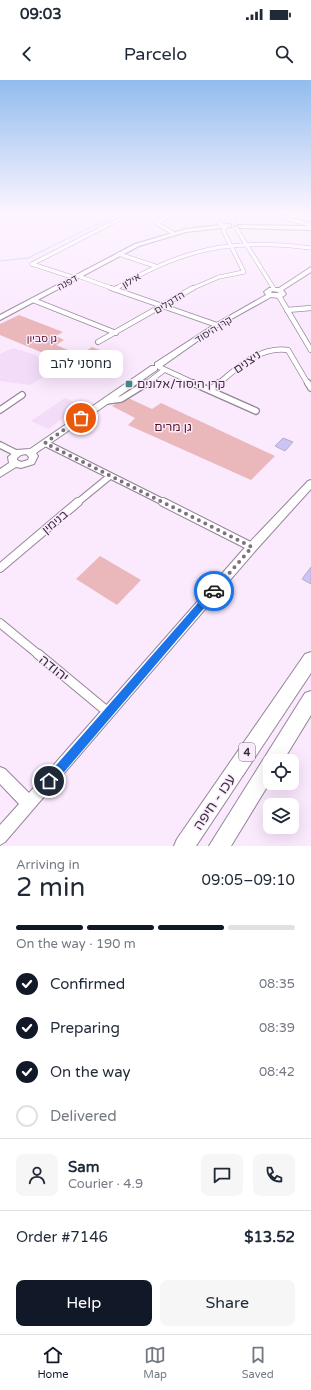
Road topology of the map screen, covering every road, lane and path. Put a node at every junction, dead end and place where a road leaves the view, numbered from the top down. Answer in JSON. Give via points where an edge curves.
{"nodes":[{"id":1,"x":62,"y":249,"type":"edge"},
{"id":2,"x":130,"y":249,"type":"edge"},
{"id":3,"x":216,"y":249,"type":"edge"},
{"id":4,"x":232,"y":249,"type":"edge"},
{"id":5,"x":250,"y":249,"type":"edge"},
{"id":6,"x":119,"y":254,"type":"junction"},
{"id":7,"x":155,"y":266,"type":"junction"},
{"id":8,"x":311,"y":269,"type":"edge"},
{"id":9,"x":76,"y":277,"type":"junction"},
{"id":10,"x":115,"y":289,"type":"junction"},
{"id":11,"x":278,"y":291,"type":"junction"},
{"id":12,"x":33,"y":300,"type":"junction"},
{"id":13,"x":163,"y":306,"type":"junction"},
{"id":14,"x":311,"y":308,"type":"edge"},
{"id":15,"x":287,"y":310,"type":"junction"},
{"id":16,"x":0,"y":318,"type":"edge"},
{"id":17,"x":217,"y":325,"type":"junction"},
{"id":18,"x":116,"y":333,"type":"junction"},
{"id":19,"x":98,"y":342,"type":"dead end"},
{"id":20,"x":310,"y":347,"type":"edge"},
{"id":21,"x":159,"y":367,"type":"junction"},
{"id":22,"x":311,"y":388,"type":"edge"},
{"id":23,"x":210,"y":390,"type":"junction"},
{"id":24,"x":22,"y":395,"type":"dead end"},
{"id":25,"x":0,"y":410,"type":"edge"},
{"id":26,"x":256,"y":411,"type":"dead end"},
{"id":27,"x":45,"y":443,"type":"junction"},
{"id":28,"x":0,"y":445,"type":"edge"},
{"id":29,"x":31,"y":452,"type":"junction"},
{"id":30,"x":16,"y":453,"type":"junction"},
{"id":31,"x":15,"y":463,"type":"junction"},
{"id":32,"x":0,"y":474,"type":"edge"},
{"id":33,"x":110,"y":476,"type":"junction"},
{"id":34,"x":311,"y":483,"type":"edge"},
{"id":35,"x":252,"y":547,"type":"junction"},
{"id":36,"x":0,"y":568,"type":"edge"},
{"id":37,"x":0,"y":623,"type":"edge"},
{"id":38,"x":311,"y":659,"type":"edge"},
{"id":39,"x":311,"y":699,"type":"edge"},
{"id":40,"x":109,"y":713,"type":"junction"},
{"id":41,"x":276,"y":754,"type":"edge"},
{"id":42,"x":0,"y":774,"type":"edge"},
{"id":43,"x":263,"y":775,"type":"edge"},
{"id":44,"x":29,"y":804,"type":"junction"},
{"id":45,"x":0,"y":837,"type":"edge"},
{"id":46,"x":184,"y":846,"type":"edge"},
{"id":47,"x":219,"y":846,"type":"edge"}],
"edges":[{"from":1,"to":9,"type":"street","via":[[32,264]]},
{"from":2,"to":6,"type":"street","name":"דפנה"},
{"from":3,"to":7,"type":"street","name":"אילון","via":[[192,253]]},
{"from":4,"to":13,"type":"street","name":"הדקלים","via":[[244,272],[212,278]]},
{"from":5,"to":11,"type":"street"},
{"from":6,"to":7,"type":"street"},
{"from":6,"to":9,"type":"street","name":"דפנה"},
{"from":7,"to":10,"type":"street","name":"אילון"},
{"from":8,"to":11,"type":"street"},
{"from":9,"to":10,"type":"street"},
{"from":9,"to":12,"type":"street","name":"דפנה"},
{"from":10,"to":13,"type":"street"},
{"from":11,"to":15,"type":"street"},
{"from":11,"to":17,"type":"street","name":"קרן היסוד"},
{"from":12,"to":16,"type":"street","name":"דפנה"},
{"from":12,"to":18,"type":"street"},
{"from":13,"to":17,"type":"street"},
{"from":13,"to":18,"type":"street","name":"הדקלים"},
{"from":14,"to":15,"type":"street"},
{"from":15,"to":20,"type":"street"},
{"from":17,"to":21,"type":"street","name":"קרן היסוד"},
{"from":18,"to":19,"type":"street","name":"הדקלים"},
{"from":21,"to":23,"type":"street"},
{"from":21,"to":27,"type":"street","name":"קרן היסוד"},
{"from":22,"to":23,"type":"street","name":"ניצנים","via":[[288,350],[278,348],[264,351]]},
{"from":23,"to":26,"type":"street"},
{"from":24,"to":25,"type":"street"},
{"from":27,"to":29,"type":"street","name":"קרן היסוד"},
{"from":27,"to":33,"type":"street"},
{"from":28,"to":30,"type":"street"},
{"from":29,"to":30,"type":"street"},
{"from":29,"to":31,"type":"street","via":[[34,458],[31,462],[21,465]]},
{"from":30,"to":31,"type":"street","via":[[12,460]]},
{"from":31,"to":32,"type":"street"},
{"from":33,"to":35,"type":"street"},
{"from":33,"to":36,"type":"street","name":"בנימין"},
{"from":34,"to":35,"type":"street"},
{"from":35,"to":40,"type":"street"},
{"from":37,"to":40,"type":"street","name":"יהודה"},
{"from":38,"to":46,"type":"highway","name":"עכו - חיפה","number":"4"},
{"from":39,"to":41,"type":"highway","number":"4"},
{"from":40,"to":44,"type":"street"},
{"from":42,"to":44,"type":"street"},
{"from":43,"to":47,"type":"highway","number":"4"},
{"from":44,"to":45,"type":"street"}]}
